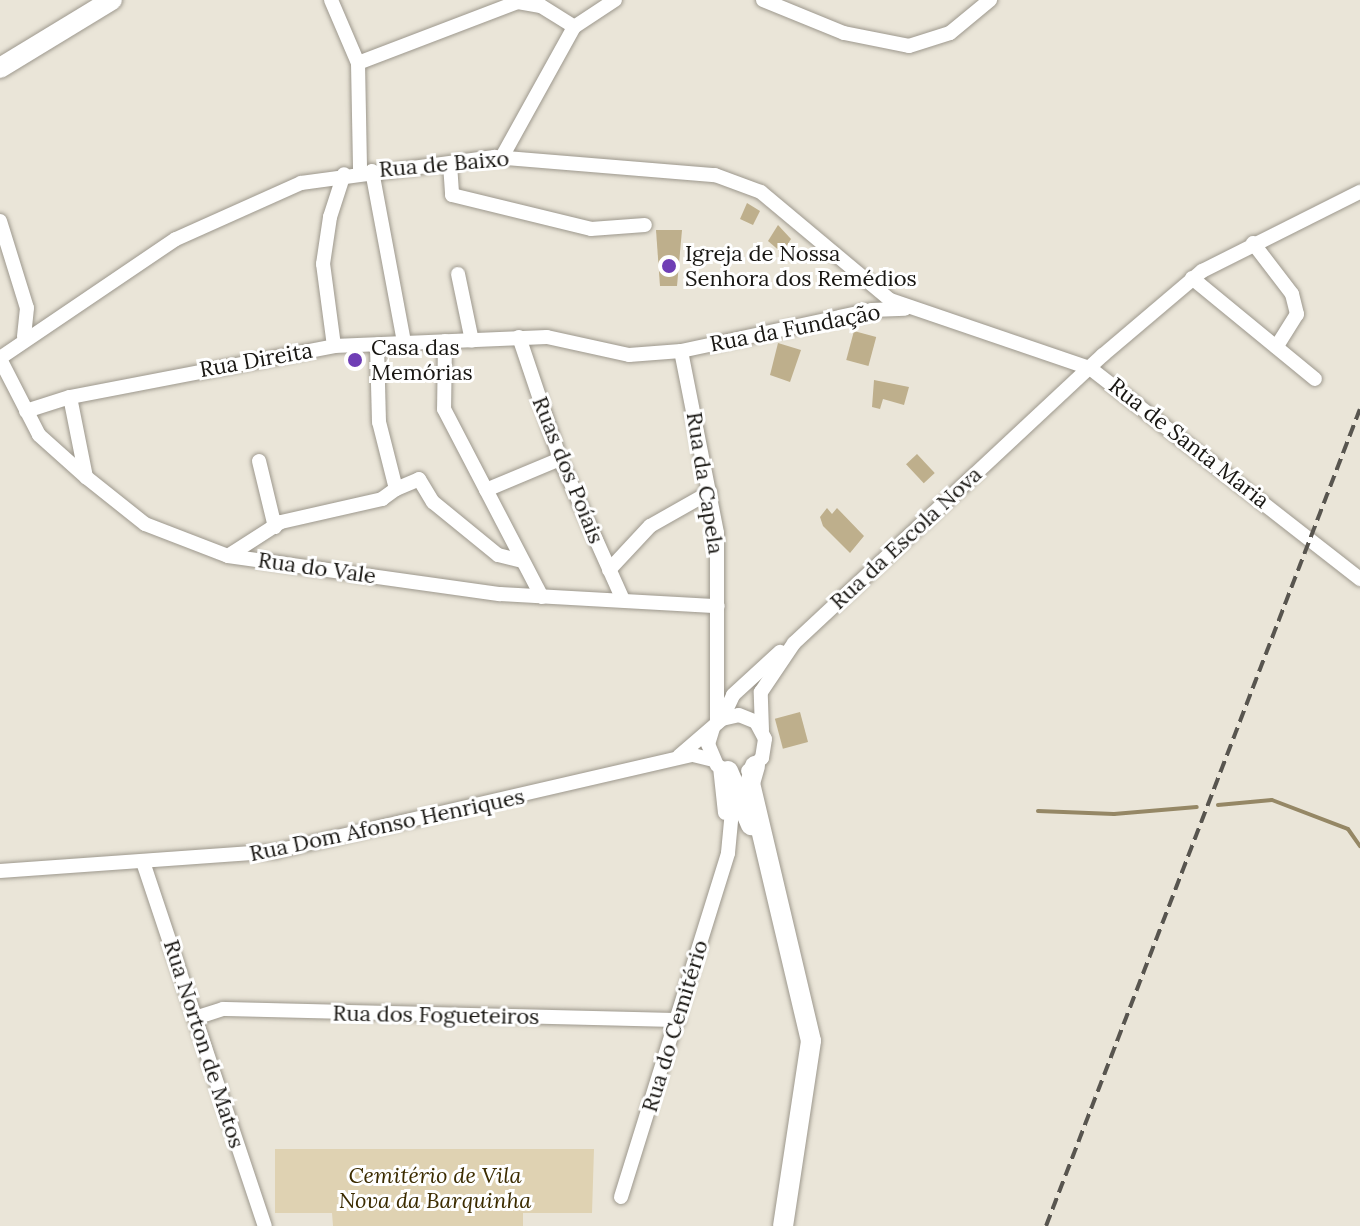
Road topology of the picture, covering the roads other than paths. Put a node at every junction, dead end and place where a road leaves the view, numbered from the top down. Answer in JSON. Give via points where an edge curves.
{"nodes":[{"id":1,"x":112,"y":0,"type":"edge"},
{"id":2,"x":331,"y":0,"type":"edge"},
{"id":3,"x":615,"y":0,"type":"edge"},
{"id":4,"x":763,"y":0,"type":"edge"},
{"id":5,"x":990,"y":0,"type":"edge"},
{"id":6,"x":574,"y":27,"type":"junction"},
{"id":7,"x":358,"y":63,"type":"junction"},
{"id":8,"x":0,"y":68,"type":"edge"},
{"id":9,"x":502,"y":157,"type":"junction"},
{"id":10,"x":450,"y":164,"type":"junction"},
{"id":11,"x":366,"y":171,"type":"junction"},
{"id":12,"x":344,"y":174,"type":"junction"},
{"id":13,"x":1360,"y":192,"type":"edge"},
{"id":14,"x":0,"y":221,"type":"edge"},
{"id":15,"x":645,"y":225,"type":"dead end"},
{"id":16,"x":1253,"y":243,"type":"junction"},
{"id":17,"x":5,"y":253,"type":"edge"},
{"id":18,"x":458,"y":274,"type":"dead end"},
{"id":19,"x":1192,"y":278,"type":"junction"},
{"id":20,"x":909,"y":309,"type":"junction"},
{"id":21,"x":24,"y":337,"type":"junction"},
{"id":22,"x":519,"y":337,"type":"junction"},
{"id":23,"x":445,"y":341,"type":"junction"},
{"id":24,"x":472,"y":341,"type":"junction"},
{"id":25,"x":404,"y":342,"type":"junction"},
{"id":26,"x":334,"y":346,"type":"junction"},
{"id":27,"x":377,"y":346,"type":"junction"},
{"id":28,"x":1276,"y":347,"type":"junction"},
{"id":29,"x":681,"y":351,"type":"junction"},
{"id":30,"x":0,"y":358,"type":"edge"},
{"id":31,"x":1090,"y":368,"type":"junction"},
{"id":32,"x":1315,"y":379,"type":"dead end"},
{"id":33,"x":70,"y":397,"type":"junction"},
{"id":34,"x":26,"y":411,"type":"junction"},
{"id":35,"x":560,"y":459,"type":"junction"},
{"id":36,"x":259,"y":461,"type":"dead end"},
{"id":37,"x":86,"y":477,"type":"junction"},
{"id":38,"x":396,"y":489,"type":"junction"},
{"id":39,"x":486,"y":490,"type":"junction"},
{"id":40,"x":710,"y":492,"type":"junction"},
{"id":41,"x":275,"y":527,"type":"junction"},
{"id":42,"x":228,"y":556,"type":"junction"},
{"id":43,"x":522,"y":561,"type":"junction"},
{"id":44,"x":609,"y":570,"type":"junction"},
{"id":45,"x":1360,"y":579,"type":"edge"},
{"id":46,"x":542,"y":597,"type":"junction"},
{"id":47,"x":623,"y":600,"type":"junction"},
{"id":48,"x":718,"y":606,"type":"junction"},
{"id":49,"x":794,"y":643,"type":"junction"},
{"id":50,"x":715,"y":664,"type":"junction"},
{"id":51,"x":733,"y":695,"type":"junction"},
{"id":52,"x":717,"y":724,"type":"junction"},
{"id":53,"x":762,"y":730,"type":"junction"},
{"id":54,"x":675,"y":759,"type":"junction"},
{"id":55,"x":731,"y":771,"type":"junction"},
{"id":56,"x":763,"y":845,"type":"junction"},
{"id":57,"x":728,"y":853,"type":"junction"},
{"id":58,"x":143,"y":862,"type":"junction"},
{"id":59,"x":0,"y":871,"type":"edge"},
{"id":60,"x":195,"y":1018,"type":"junction"},
{"id":61,"x":678,"y":1020,"type":"junction"},
{"id":62,"x":621,"y":1197,"type":"dead end"},
{"id":63,"x":265,"y":1226,"type":"edge"},
{"id":64,"x":783,"y":1226,"type":"edge"}],
"edges":[{"from":1,"to":8,"type":"street"},
{"from":2,"to":7,"type":"street"},
{"from":3,"to":6,"type":"street"},
{"from":4,"to":5,"type":"street","via":[[859,37],[909,46],[950,33]]},
{"from":6,"to":7,"type":"street","via":[[541,6],[518,2]]},
{"from":6,"to":9,"type":"street"},
{"from":7,"to":11,"type":"street"},
{"from":9,"to":10,"type":"street","name":"Rua de Baixo"},
{"from":9,"to":20,"type":"street","name":"Rua de Baixo","via":[[664,170],[742,183],[794,218],[890,300]]},
{"from":10,"to":11,"type":"street","name":"Rua de Baixo"},
{"from":10,"to":15,"type":"street","via":[[452,195],[591,229]]},
{"from":11,"to":12,"type":"street","name":"Rua de Baixo"},
{"from":11,"to":25,"type":"street"},
{"from":12,"to":21,"type":"street","name":"Rua de Baixo","via":[[301,183],[176,239],[108,289]]},
{"from":12,"to":26,"type":"street","via":[[323,264]]},
{"from":13,"to":16,"type":"street","name":"Rua da Escola Nova"},
{"from":14,"to":17,"type":"street"},
{"from":16,"to":19,"type":"street","name":"Rua da Escola Nova"},
{"from":16,"to":28,"type":"street","via":[[1292,294],[1297,314]]},
{"from":17,"to":21,"type":"street","via":[[27,308]]},
{"from":18,"to":24,"type":"street"},
{"from":19,"to":28,"type":"street"},
{"from":19,"to":31,"type":"street","name":"Rua da Escola Nova"},
{"from":20,"to":29,"type":"street","name":"Rua da Fundação","via":[[872,310]]},
{"from":20,"to":31,"type":"street","name":"Rua de Santa Maria"},
{"from":21,"to":30,"type":"street","name":"Rua de Baixo"},
{"from":22,"to":24,"type":"street","name":"Rua Direita"},
{"from":22,"to":29,"type":"street","name":"Rua Direita","via":[[547,337],[629,355]]},
{"from":22,"to":35,"type":"street","name":"Ruas dos Poíais"},
{"from":23,"to":24,"type":"street","name":"Rua Direita"},
{"from":23,"to":25,"type":"street","name":"Rua Direita"},
{"from":23,"to":39,"type":"street","via":[[444,409]]},
{"from":25,"to":27,"type":"street","name":"Rua Direita"},
{"from":26,"to":27,"type":"street","name":"Rua Direita"},
{"from":26,"to":33,"type":"street","name":"Rua Direita"},
{"from":27,"to":38,"type":"street","via":[[379,422]]},
{"from":28,"to":32,"type":"street"},
{"from":29,"to":40,"type":"street","name":"Rua da Capela"},
{"from":30,"to":34,"type":"street","name":"Rua do Vale"},
{"from":31,"to":45,"type":"street","name":"Rua de Santa Maria"},
{"from":31,"to":49,"type":"street","name":"Rua da Escola Nova"},
{"from":33,"to":34,"type":"street","name":"Rua Direita"},
{"from":33,"to":37,"type":"street"},
{"from":34,"to":37,"type":"street","name":"Rua do Vale","via":[[39,435]]},
{"from":35,"to":39,"type":"street"},
{"from":35,"to":44,"type":"street","name":"Ruas dos Poíais"},
{"from":36,"to":41,"type":"street"},
{"from":37,"to":42,"type":"street","name":"Rua do Vale","via":[[145,524]]},
{"from":38,"to":41,"type":"street","via":[[382,499]]},
{"from":38,"to":43,"type":"street","via":[[419,479],[433,502],[498,555]]},
{"from":39,"to":43,"type":"street"},
{"from":40,"to":44,"type":"street","via":[[650,526]]},
{"from":40,"to":48,"type":"street","name":"Rua da Capela"},
{"from":41,"to":42,"type":"street"},
{"from":42,"to":46,"type":"street","name":"Rua do Vale"},
{"from":43,"to":46,"type":"street"},
{"from":44,"to":47,"type":"street","name":"Ruas dos Poíais"},
{"from":46,"to":47,"type":"street","name":"Rua do Vale"},
{"from":47,"to":48,"type":"street","name":"Rua do Vale"},
{"from":48,"to":50,"type":"street","name":"Rua da Capela"},
{"from":49,"to":51,"type":"street"},
{"from":49,"to":53,"type":"street","name":"Rua da Escola Nova","via":[[761,692]]},
{"from":50,"to":51,"type":"street","via":[[722,687]]},
{"from":50,"to":52,"type":"street","name":"Rua da Capela"},
{"from":51,"to":52,"type":"street"},
{"from":52,"to":53,"type":"street","via":[[748,717]]},
{"from":52,"to":54,"type":"street","name":"Rua Dom Afonso Henriques"},
{"from":52,"to":55,"type":"street","via":[[708,744]]},
{"from":53,"to":55,"type":"street","via":[[765,749]]},
{"from":54,"to":55,"type":"street","name":"Rua Dom Afonso Henriques","via":[[693,755]]},
{"from":54,"to":58,"type":"street","name":"Rua Dom Afonso Henriques","via":[[336,841],[246,856]]},
{"from":55,"to":56,"type":"street"},
{"from":55,"to":56,"type":"street","via":[[750,783]]},
{"from":55,"to":57,"type":"street","name":"Rua do Cemitério"},
{"from":55,"to":57,"type":"street","name":"Rua do Cemitério"},
{"from":56,"to":64,"type":"street","via":[[811,1041]]},
{"from":57,"to":61,"type":"street","name":"Rua do Cemitério"},
{"from":58,"to":59,"type":"street","name":"Rua Dom Afonso Henriques"},
{"from":58,"to":60,"type":"street","name":"Rua Norton de Matos"},
{"from":60,"to":61,"type":"street","name":"Rua dos Fogueteiros","via":[[223,1009]]},
{"from":60,"to":63,"type":"street","name":"Rua Norton de Matos"},
{"from":61,"to":62,"type":"street","name":"Rua do Cemitério"}]}
